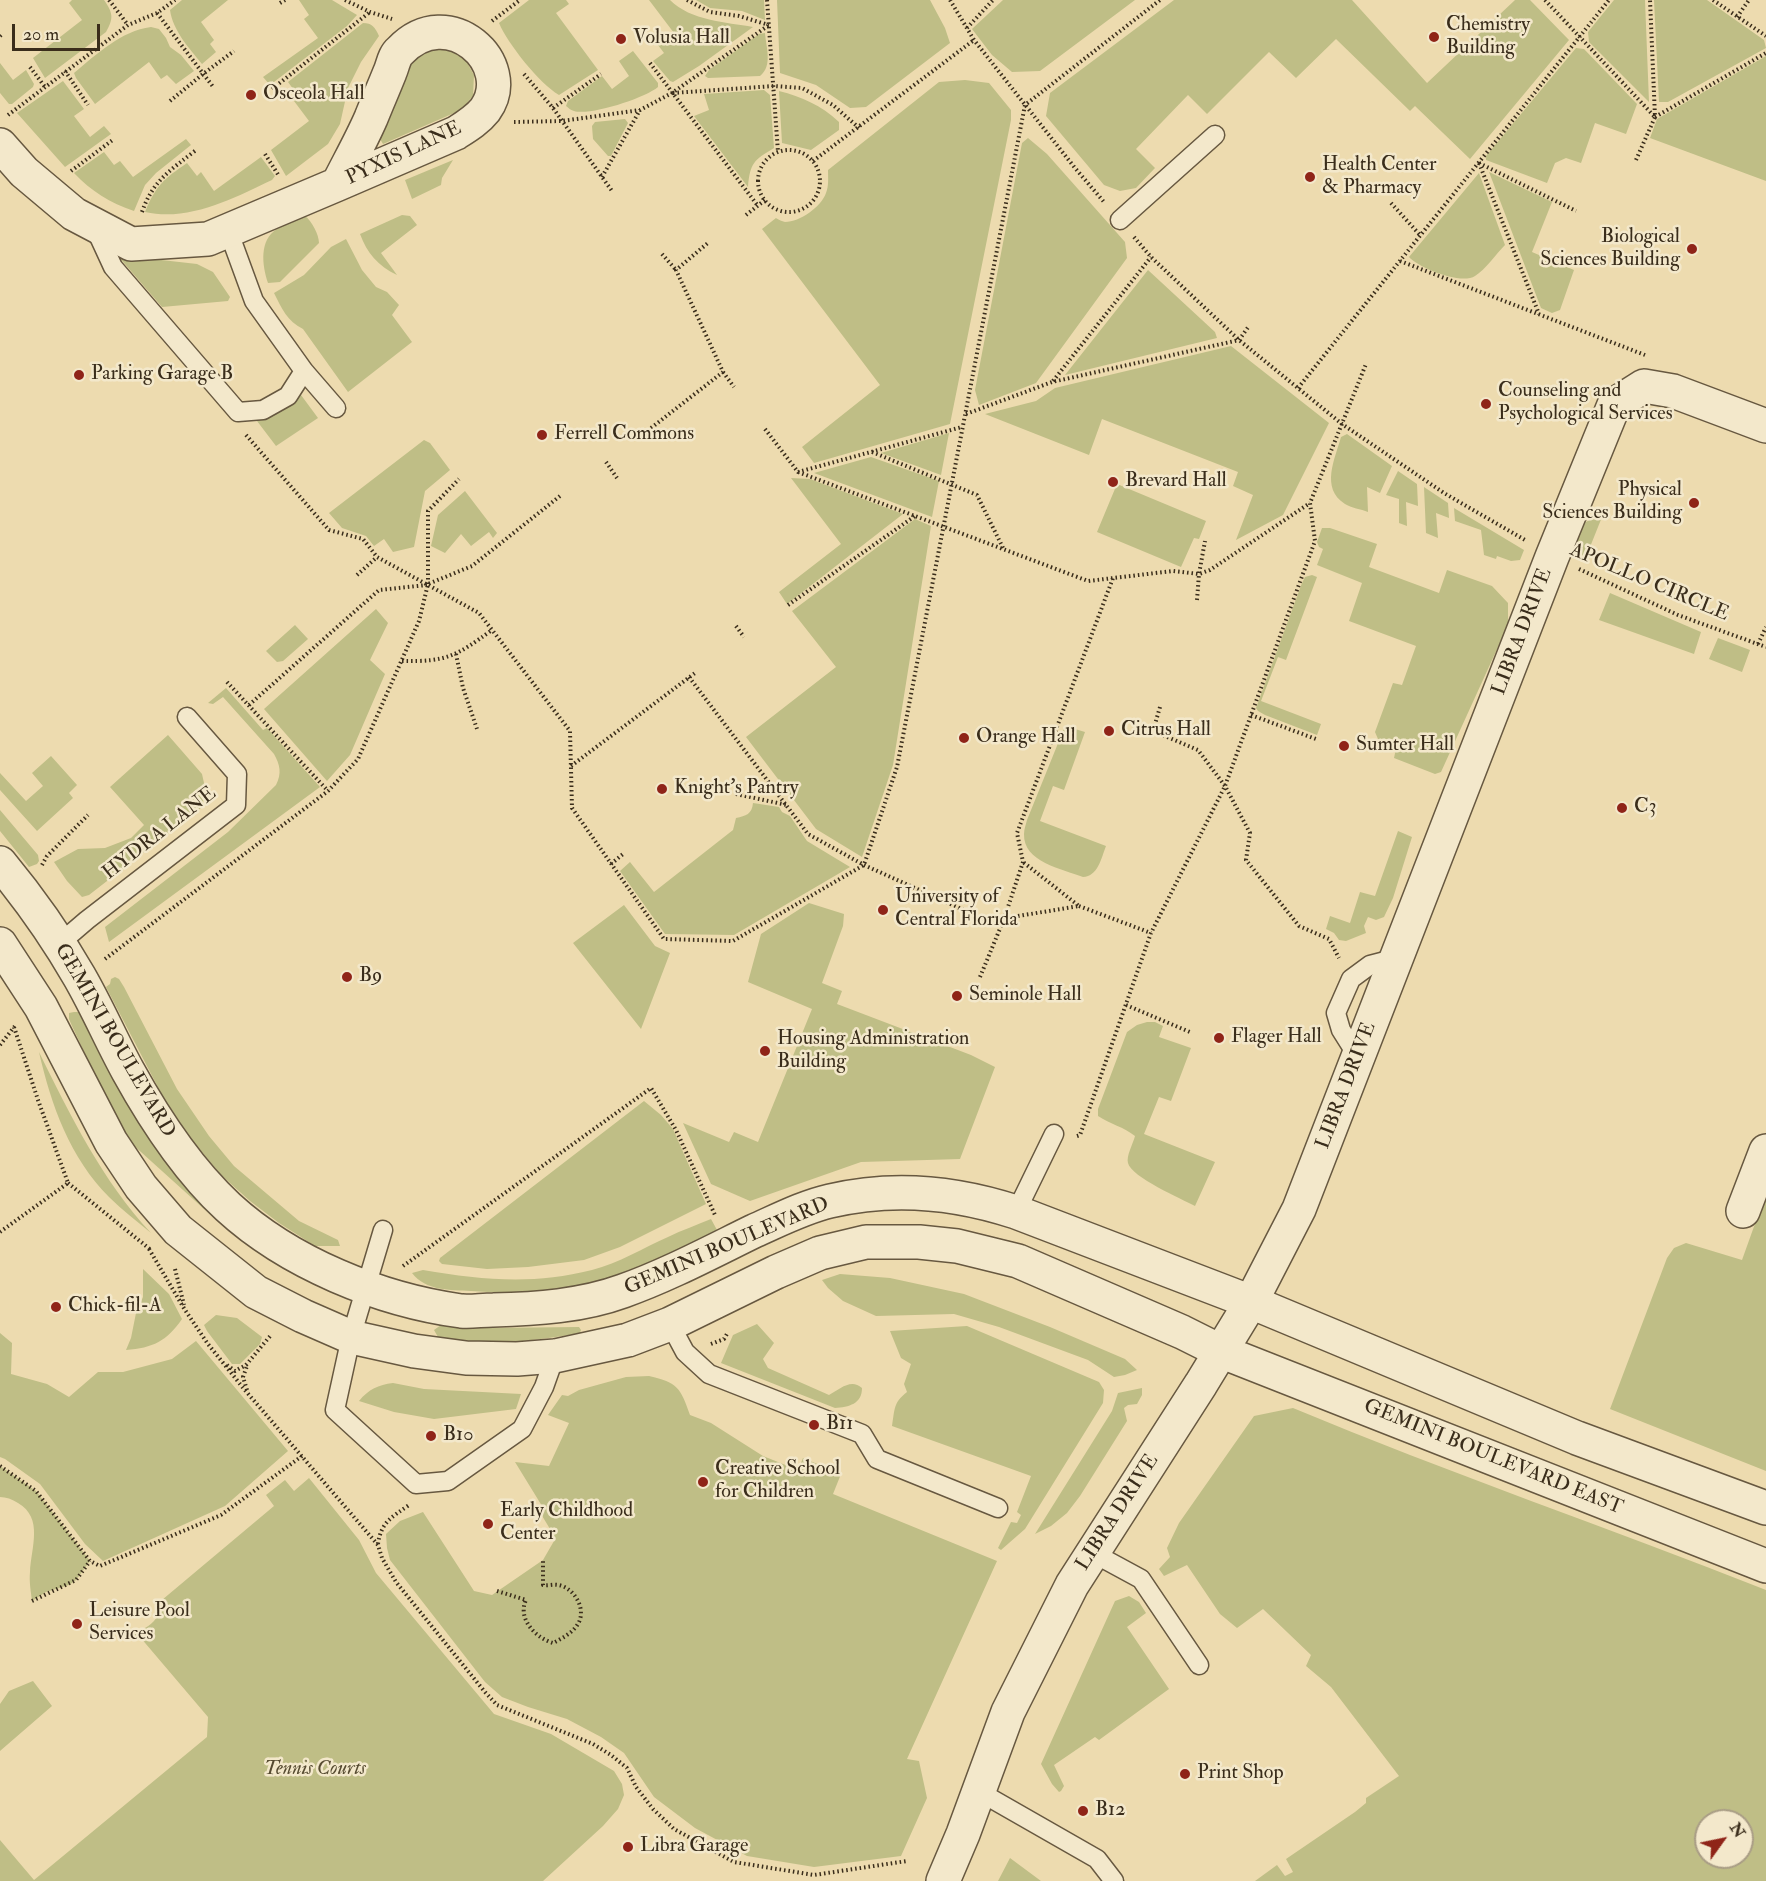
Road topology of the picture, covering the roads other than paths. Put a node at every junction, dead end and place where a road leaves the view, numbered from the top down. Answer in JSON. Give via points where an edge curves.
{"nodes":[{"id":1,"x":2,"y":131,"type":"edge"},
{"id":2,"x":1215,"y":135,"type":"dead end"},
{"id":3,"x":338,"y":184,"type":"junction"},
{"id":4,"x":1120,"y":220,"type":"dead end"},
{"id":5,"x":93,"y":224,"type":"junction"},
{"id":6,"x":228,"y":230,"type":"junction"},
{"id":7,"x":304,"y":371,"type":"junction"},
{"id":8,"x":336,"y":408,"type":"dead end"},
{"id":9,"x":1766,"y":426,"type":"edge"},
{"id":10,"x":187,"y":717,"type":"dead end"},
{"id":11,"x":9,"y":874,"type":"edge"},
{"id":12,"x":0,"y":944,"type":"edge"},
{"id":13,"x":59,"y":944,"type":"junction"},
{"id":14,"x":1397,"y":958,"type":"junction"},
{"id":15,"x":21,"y":975,"type":"junction"},
{"id":16,"x":1358,"y":1057,"type":"junction"},
{"id":17,"x":1054,"y":1134,"type":"dead end"},
{"id":18,"x":1766,"y":1150,"type":"edge"},
{"id":19,"x":1743,"y":1210,"type":"dead end"},
{"id":20,"x":1016,"y":1212,"type":"junction"},
{"id":21,"x":383,"y":1230,"type":"dead end"},
{"id":22,"x":654,"y":1279,"type":"junction"},
{"id":23,"x":366,"y":1288,"type":"junction"},
{"id":24,"x":1251,"y":1302,"type":"junction"},
{"id":25,"x":670,"y":1324,"type":"junction"},
{"id":26,"x":351,"y":1337,"type":"junction"},
{"id":27,"x":1220,"y":1351,"type":"junction"},
{"id":28,"x":555,"y":1356,"type":"junction"},
{"id":29,"x":998,"y":1508,"type":"dead end"},
{"id":30,"x":1766,"y":1508,"type":"edge"},
{"id":31,"x":1093,"y":1552,"type":"junction"},
{"id":32,"x":1766,"y":1566,"type":"edge"},
{"id":33,"x":1199,"y":1665,"type":"dead end"},
{"id":34,"x":978,"y":1791,"type":"junction"},
{"id":35,"x":943,"y":1881,"type":"edge"},
{"id":36,"x":1114,"y":1881,"type":"edge"}],
"edges":[{"from":1,"to":5,"type":"street","via":[[24,172],[74,214]]},
{"from":2,"to":4,"type":"lane"},
{"from":3,"to":3,"type":"street","name":"PYXIS LANE","via":[[472,123],[493,92],[483,52],[451,32],[431,32],[411,40],[397,53]]},
{"from":3,"to":6,"type":"street","name":"PYXIS LANE"},
{"from":5,"to":6,"type":"street","name":"PYXIS LANE","via":[[131,244],[208,238]]},
{"from":5,"to":7,"type":"lane","via":[[113,267],[238,412],[263,410],[288,396]]},
{"from":6,"to":7,"type":"lane","via":[[254,301]]},
{"from":7,"to":8,"type":"lane"},
{"from":9,"to":14,"type":"street","name":"LIBRA DRIVE","via":[[1673,391],[1644,386],[1614,405]]},
{"from":10,"to":13,"type":"lane","name":"HYDRA LANE","via":[[237,774],[236,805]]},
{"from":11,"to":13,"type":"street","name":"GEMINI BOULEVARD"},
{"from":12,"to":15,"type":"street","name":"GEMINI BOULEVARD EAST"},
{"from":13,"to":15,"type":"street"},
{"from":13,"to":23,"type":"street","name":"GEMINI BOULEVARD","via":[[129,1073],[195,1174],[270,1239]]},
{"from":14,"to":16,"type":"street","name":"LIBRA DRIVE"},
{"from":14,"to":16,"type":"lane","via":[[1370,965],[1351,980],[1336,1013],[1341,1030]]},
{"from":15,"to":26,"type":"street","name":"GEMINI BOULEVARD EAST","via":[[111,1142],[141,1187],[178,1230],[256,1292]]},
{"from":16,"to":24,"type":"street","name":"LIBRA DRIVE","via":[[1299,1209]]},
{"from":17,"to":20,"type":"lane"},
{"from":18,"to":19,"type":"street"},
{"from":20,"to":22,"type":"street","name":"GEMINI BOULEVARD","via":[[983,1201],[933,1193],[878,1192],[828,1202],[783,1218]]},
{"from":20,"to":24,"type":"street","name":"GEMINI BOULEVARD"},
{"from":21,"to":23,"type":"lane"},
{"from":22,"to":23,"type":"street","name":"GEMINI BOULEVARD","via":[[575,1303],[520,1310],[463,1311]]},
{"from":22,"to":25,"type":"street"},
{"from":23,"to":26,"type":"lane"},
{"from":24,"to":27,"type":"street","name":"LIBRA DRIVE"},
{"from":24,"to":30,"type":"street","via":[[1577,1438]]},
{"from":25,"to":27,"type":"street","name":"GEMINI BOULEVARD EAST","via":[[820,1253],[866,1242],[919,1242],[957,1246],[1018,1261]]},
{"from":25,"to":28,"type":"street","name":"GEMINI BOULEVARD EAST","via":[[628,1340]]},
{"from":25,"to":29,"type":"lane","via":[[685,1352],[709,1374],[862,1434],[877,1459]]},
{"from":26,"to":28,"type":"street","name":"GEMINI BOULEVARD EAST","via":[[465,1358]]},
{"from":26,"to":28,"type":"lane","via":[[335,1410],[416,1484],[448,1481],[522,1429]]},
{"from":27,"to":31,"type":"street","name":"LIBRA DRIVE"},
{"from":27,"to":32,"type":"street","name":"GEMINI BOULEVARD EAST"},
{"from":31,"to":33,"type":"lane","via":[[1141,1579]]},
{"from":31,"to":34,"type":"street","name":"LIBRA DRIVE","via":[[1071,1586],[1008,1712]]},
{"from":34,"to":35,"type":"street","name":"LIBRA DRIVE"},
{"from":34,"to":36,"type":"lane","via":[[1098,1859]]}]}
